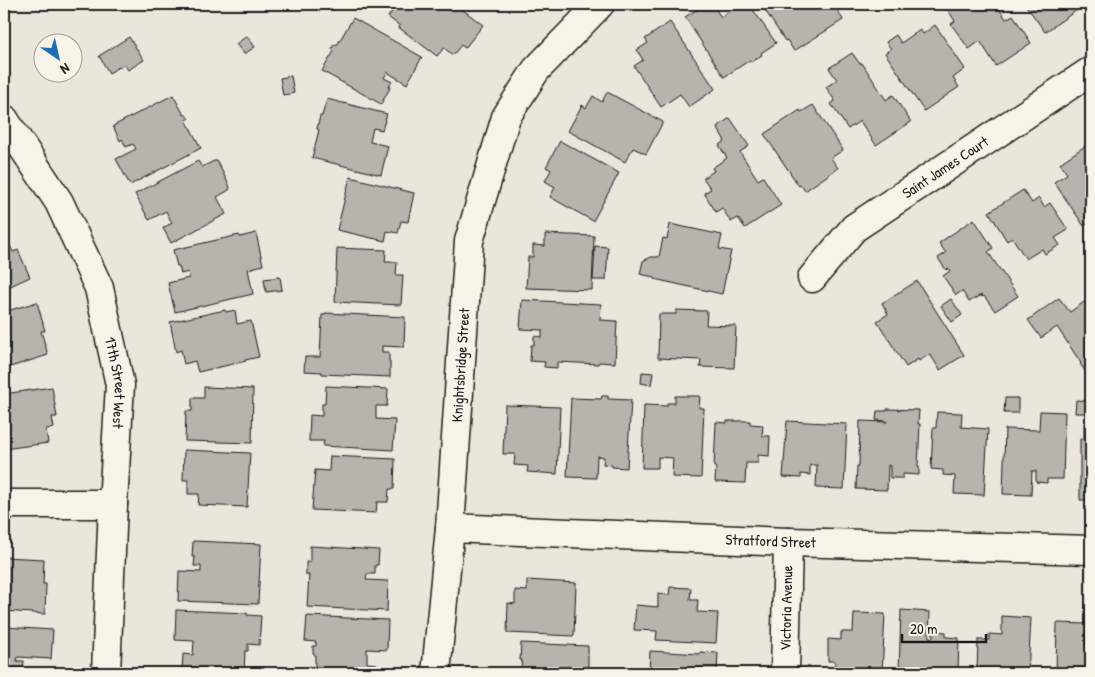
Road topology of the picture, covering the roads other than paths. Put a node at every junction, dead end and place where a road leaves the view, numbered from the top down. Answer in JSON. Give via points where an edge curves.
{"nodes":[{"id":1,"x":600,"y":4,"type":"edge"},
{"id":2,"x":1091,"y":71,"type":"edge"},
{"id":3,"x":4,"y":119,"type":"edge"},
{"id":4,"x":812,"y":278,"type":"dead end"},
{"id":5,"x":4,"y":504,"type":"edge"},
{"id":6,"x":113,"y":504,"type":"junction"},
{"id":7,"x":450,"y":528,"type":"junction"},
{"id":8,"x":788,"y":542,"type":"junction"},
{"id":9,"x":1091,"y":550,"type":"edge"},
{"id":10,"x":106,"y":673,"type":"edge"},
{"id":11,"x":436,"y":673,"type":"edge"},
{"id":12,"x":785,"y":673,"type":"edge"}],
"edges":[{"from":1,"to":7,"type":"street","name":"Knightsbridge Street","via":[[536,70],[506,117],[469,241]]},
{"from":2,"to":4,"type":"street","name":"Saint James Court","via":[[854,228]]},
{"from":3,"to":6,"type":"street","name":"17th Street West","via":[[59,202],[100,288],[120,385]]},
{"from":5,"to":6,"type":"street"},
{"from":6,"to":10,"type":"street","name":"17th Street West"},
{"from":7,"to":8,"type":"street","name":"Stratford Street"},
{"from":7,"to":11,"type":"street","name":"Knightsbridge Street"},
{"from":8,"to":9,"type":"street","name":"Stratford Street"},
{"from":8,"to":12,"type":"street","name":"Victoria Avenue"}]}
